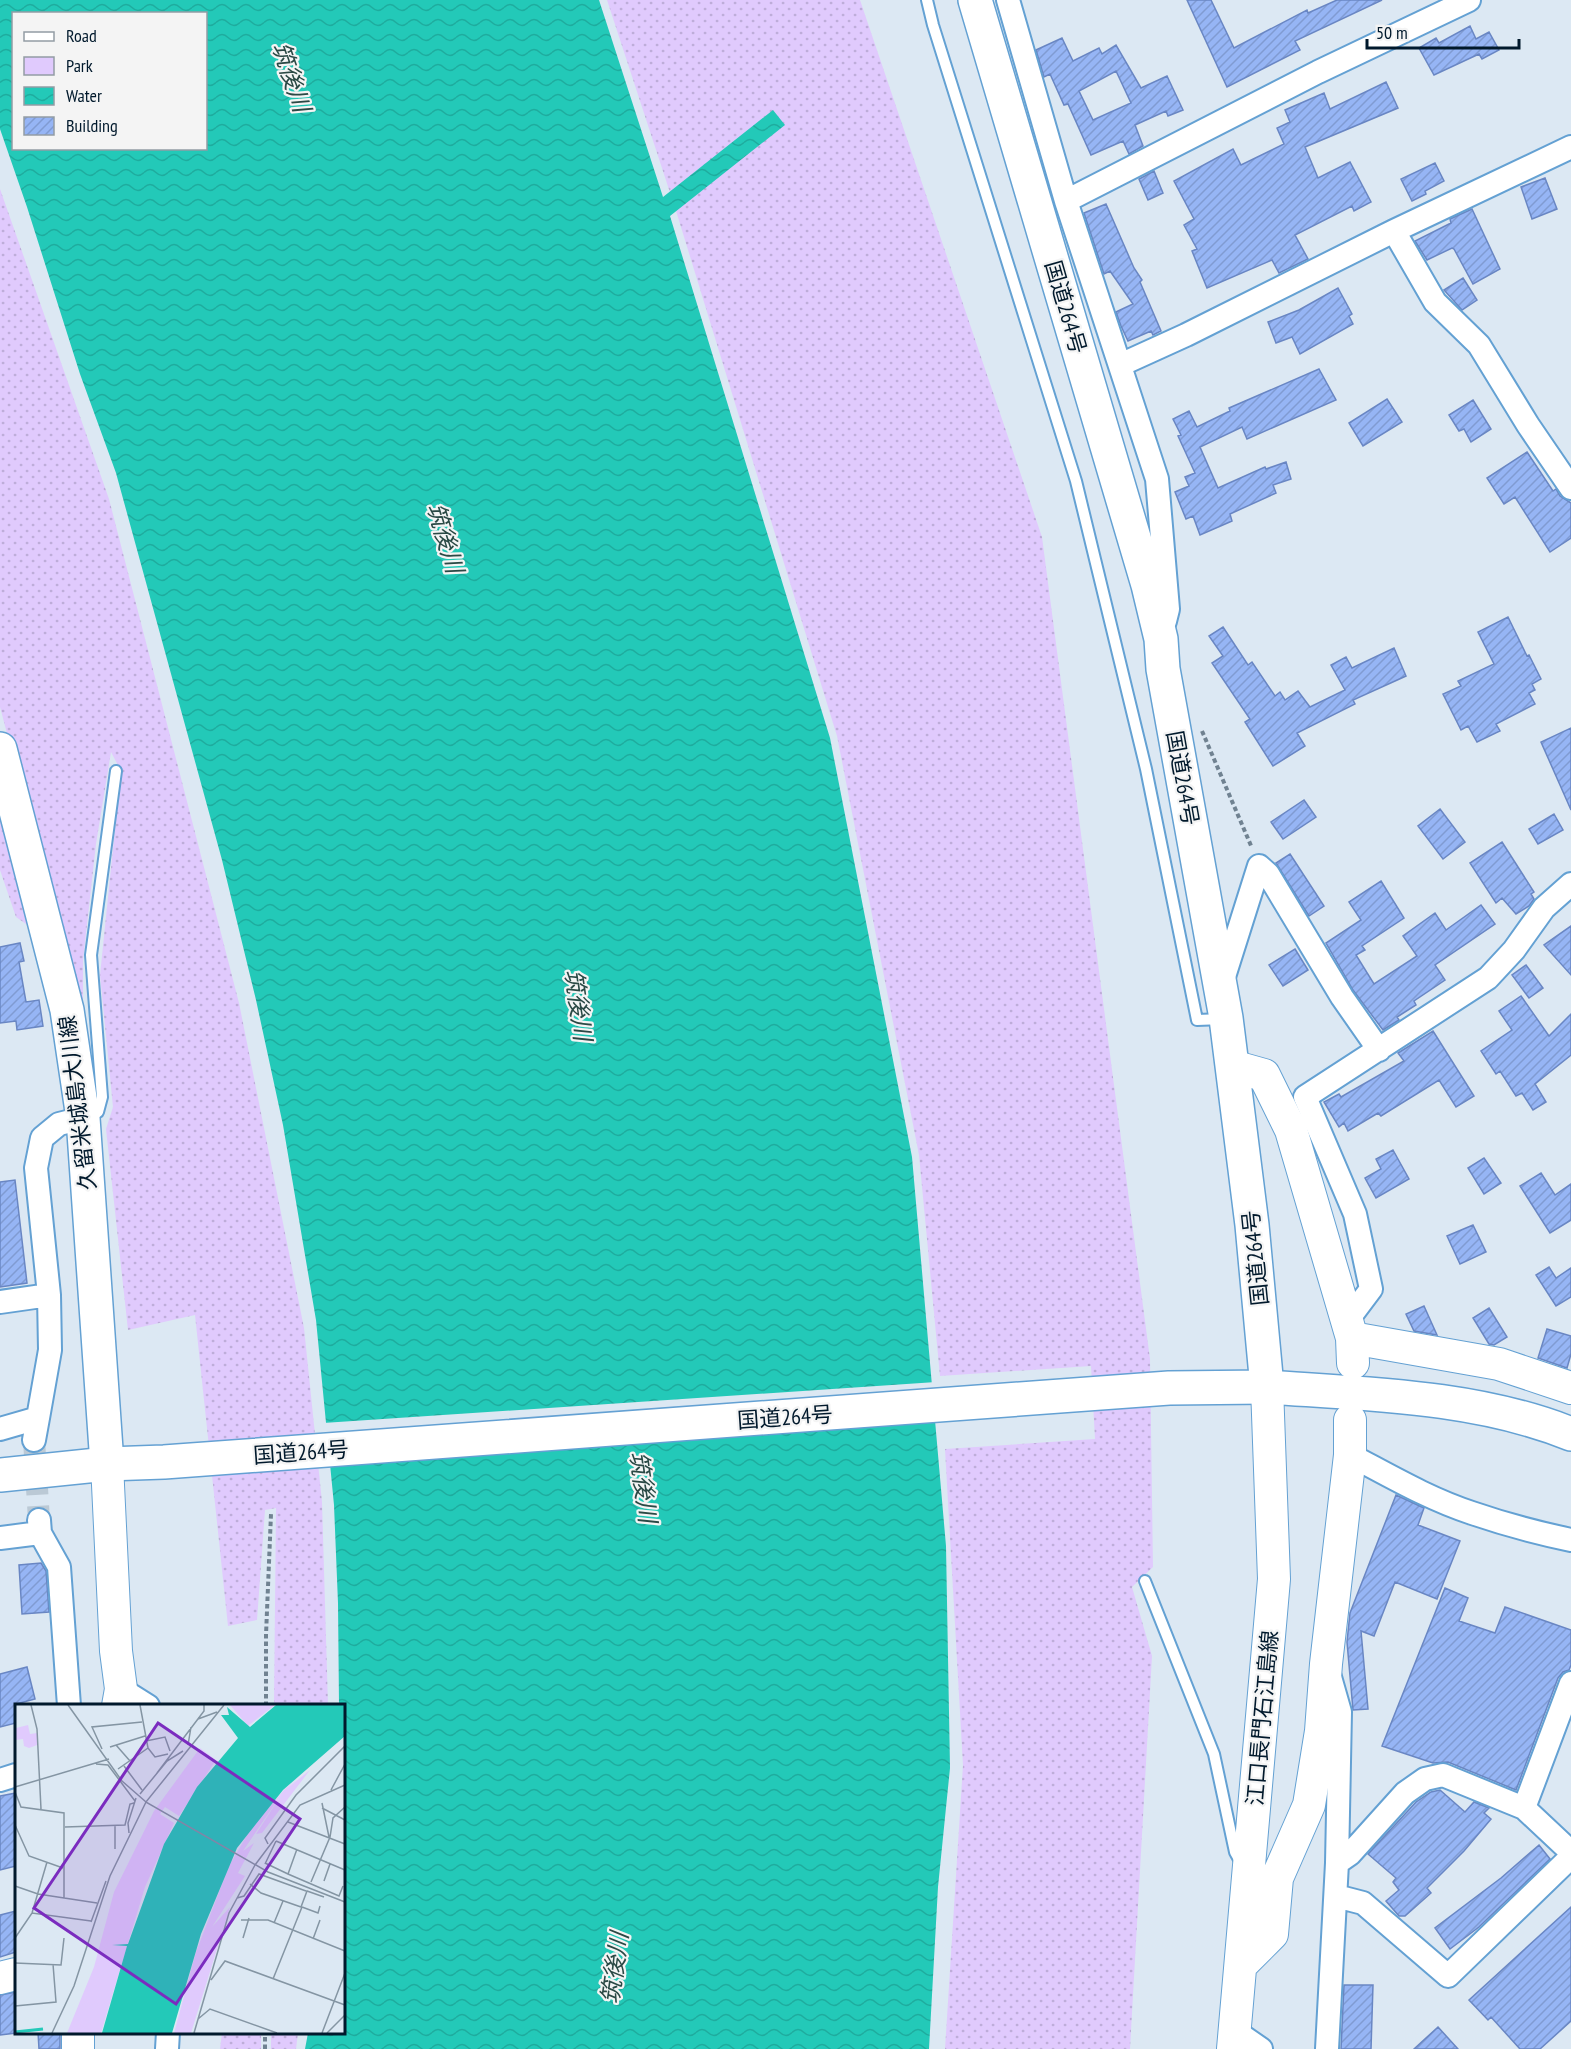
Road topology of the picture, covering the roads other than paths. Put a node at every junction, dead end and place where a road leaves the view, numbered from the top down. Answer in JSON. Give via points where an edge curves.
{"nodes":[{"id":1,"x":927,"y":0,"type":"edge"},
{"id":2,"x":975,"y":0,"type":"edge"},
{"id":3,"x":1008,"y":0,"type":"edge"},
{"id":4,"x":1469,"y":0,"type":"edge"},
{"id":5,"x":1571,"y":147,"type":"edge"},
{"id":6,"x":1066,"y":201,"type":"junction"},
{"id":7,"x":1394,"y":231,"type":"junction"},
{"id":8,"x":1120,"y":365,"type":"junction"},
{"id":9,"x":1562,"y":458,"type":"edge"},
{"id":10,"x":1571,"y":488,"type":"edge"},
{"id":11,"x":1161,"y":639,"type":"junction"},
{"id":12,"x":0,"y":749,"type":"edge"},
{"id":13,"x":116,"y":771,"type":"dead end"},
{"id":14,"x":1571,"y":884,"type":"edge"},
{"id":15,"x":1223,"y":1003,"type":"junction"},
{"id":16,"x":1378,"y":1050,"type":"junction"},
{"id":17,"x":1232,"y":1065,"type":"junction"},
{"id":18,"x":83,"y":1118,"type":"junction"},
{"id":19,"x":49,"y":1295,"type":"junction"},
{"id":20,"x":0,"y":1302,"type":"edge"},
{"id":21,"x":1351,"y":1341,"type":"junction"},
{"id":22,"x":1267,"y":1387,"type":"junction"},
{"id":23,"x":1571,"y":1388,"type":"edge"},
{"id":24,"x":38,"y":1418,"type":"junction"},
{"id":25,"x":1350,"y":1420,"type":"dead end"},
{"id":26,"x":0,"y":1429,"type":"edge"},
{"id":27,"x":1571,"y":1434,"type":"edge"},
{"id":28,"x":34,"y":1440,"type":"tunnel mouth"},
{"id":29,"x":1350,"y":1455,"type":"junction"},
{"id":30,"x":107,"y":1464,"type":"junction"},
{"id":31,"x":0,"y":1475,"type":"edge"},
{"id":32,"x":0,"y":1538,"type":"edge"},
{"id":33,"x":1571,"y":1540,"type":"edge"},
{"id":34,"x":1145,"y":1581,"type":"dead end"},
{"id":35,"x":1326,"y":1664,"type":"junction"},
{"id":36,"x":1571,"y":1683,"type":"edge"},
{"id":37,"x":119,"y":1697,"type":"edge"},
{"id":38,"x":69,"y":1704,"type":"edge"},
{"id":39,"x":142,"y":1704,"type":"edge"},
{"id":40,"x":15,"y":1775,"type":"edge"},
{"id":41,"x":0,"y":1780,"type":"edge"},
{"id":42,"x":1524,"y":1808,"type":"junction"},
{"id":43,"x":1571,"y":1852,"type":"edge"},
{"id":44,"x":1571,"y":1857,"type":"edge"},
{"id":45,"x":1337,"y":1863,"type":"junction"},
{"id":46,"x":1249,"y":1877,"type":"junction"},
{"id":47,"x":1336,"y":1896,"type":"junction"},
{"id":48,"x":1241,"y":1965,"type":"junction"},
{"id":49,"x":15,"y":1974,"type":"edge"},
{"id":50,"x":0,"y":1978,"type":"edge"},
{"id":51,"x":168,"y":2034,"type":"edge"},
{"id":52,"x":1234,"y":2040,"type":"edge"},
{"id":53,"x":167,"y":2049,"type":"edge"},
{"id":54,"x":1262,"y":2049,"type":"edge"},
{"id":55,"x":1327,"y":2049,"type":"edge"}],
"edges":[{"from":1,"to":15,"type":"lane","via":[[1076,481],[1146,769],[1197,1020]]},
{"from":2,"to":11,"type":"main road","name":"国道264号"},
{"from":3,"to":6,"type":"street"},
{"from":4,"to":6,"type":"street"},
{"from":5,"to":7,"type":"street"},
{"from":6,"to":8,"type":"street"},
{"from":7,"to":8,"type":"street"},
{"from":7,"to":9,"type":"street","via":[[1435,302],[1479,345],[1528,425]]},
{"from":8,"to":11,"type":"street","via":[[1157,480],[1168,609]]},
{"from":9,"to":10,"type":"street"},
{"from":11,"to":15,"type":"main road","name":"国道264号","via":[[1163,669]]},
{"from":12,"to":18,"type":"main road","name":"久留米城島大川線","via":[[67,1010]]},
{"from":13,"to":18,"type":"lane","via":[[91,955],[102,1097],[98,1112]]},
{"from":14,"to":16,"type":"street","via":[[1544,908],[1488,978]]},
{"from":15,"to":16,"type":"street","via":[[1259,866],[1268,874]]},
{"from":15,"to":17,"type":"main road","name":"国道264号"},
{"from":16,"to":21,"type":"street","via":[[1305,1097],[1355,1214],[1371,1289]]},
{"from":17,"to":21,"type":"street","via":[[1264,1075],[1291,1130]]},
{"from":17,"to":22,"type":"main road","name":"国道264号"},
{"from":18,"to":19,"type":"street","via":[[59,1124],[42,1138],[36,1168]]},
{"from":18,"to":30,"type":"main road","name":"久留米城島大川線"},
{"from":19,"to":20,"type":"street"},
{"from":19,"to":24,"type":"street","via":[[50,1350]]},
{"from":21,"to":23,"type":"street","via":[[1499,1364]]},
{"from":22,"to":27,"type":"main road","via":[[1465,1404]]},
{"from":22,"to":30,"type":"main road","name":"国道264号","via":[[1169,1388]]},
{"from":22,"to":46,"type":"street","name":"江口長門石江島線","via":[[1274,1579]]},
{"from":24,"to":26,"type":"street"},
{"from":24,"to":28,"type":"street"},
{"from":25,"to":29,"type":"street"},
{"from":29,"to":33,"type":"street","via":[[1471,1513]]},
{"from":29,"to":35,"type":"street"},
{"from":30,"to":31,"type":"main road","name":"国道264号"},
{"from":30,"to":37,"type":"street"},
{"from":32,"to":38,"type":"street","via":[[40,1526],[59,1567]]},
{"from":34,"to":46,"type":"lane","via":[[1214,1754],[1235,1852]]},
{"from":35,"to":45,"type":"street","via":[[1340,1712]]},
{"from":35,"to":48,"type":"street","via":[[1321,1731],[1309,1805],[1277,1878],[1272,1934]]},
{"from":36,"to":42,"type":"street"},
{"from":37,"to":39,"type":"street"},
{"from":40,"to":41,"type":"street"},
{"from":42,"to":43,"type":"street"},
{"from":42,"to":45,"type":"street","via":[[1443,1776],[1425,1779],[1405,1792],[1350,1854]]},
{"from":44,"to":47,"type":"street","via":[[1448,1976],[1363,1903]]},
{"from":45,"to":47,"type":"street"},
{"from":46,"to":48,"type":"street","name":"江口長門石江島線"},
{"from":47,"to":55,"type":"street"},
{"from":48,"to":52,"type":"street","name":"江口長門石江島線"},
{"from":49,"to":50,"type":"street"},
{"from":51,"to":53,"type":"street"},
{"from":52,"to":54,"type":"street"}]}
